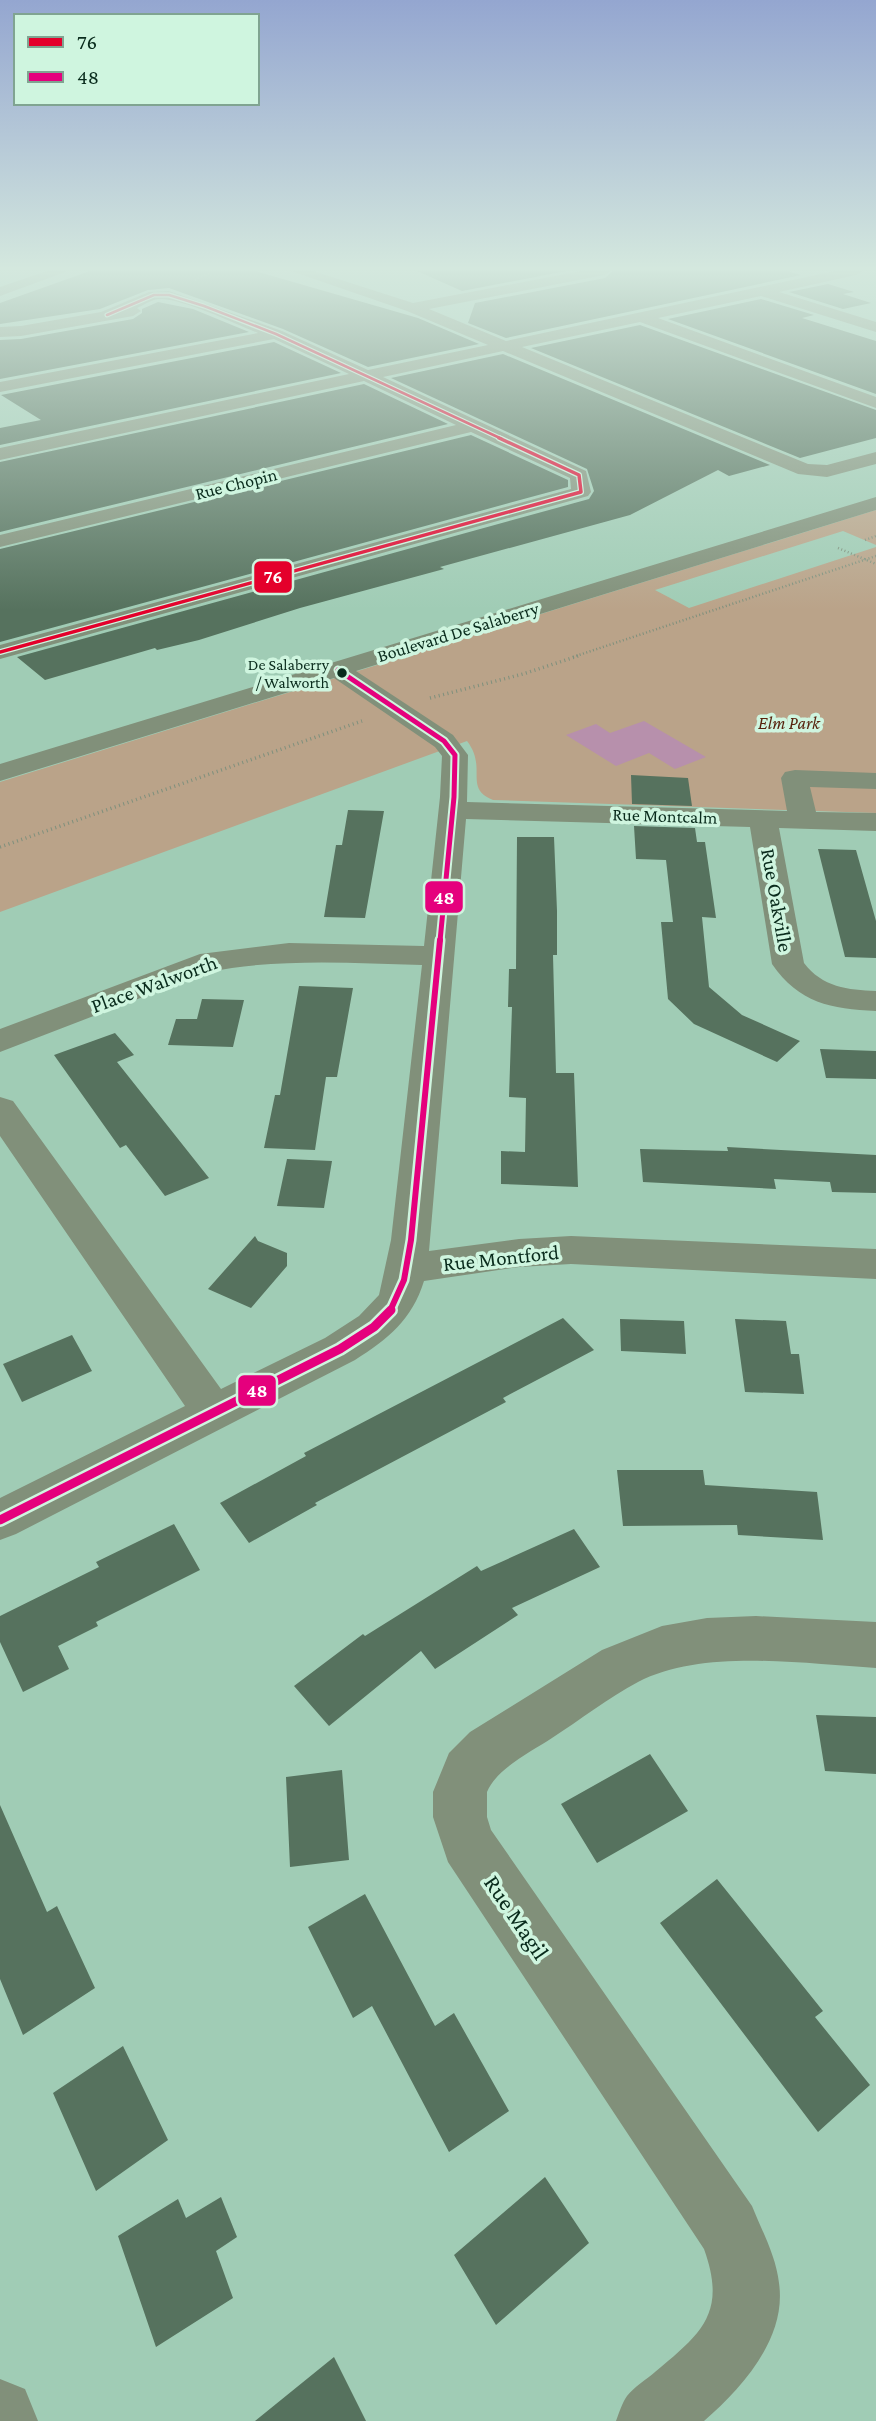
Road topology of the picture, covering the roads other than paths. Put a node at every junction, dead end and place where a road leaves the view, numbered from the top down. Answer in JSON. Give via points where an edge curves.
{"nodes":[{"id":1,"x":323,"y":384,"type":"edge"},
{"id":2,"x":383,"y":384,"type":"edge"},
{"id":3,"x":594,"y":384,"type":"edge"},
{"id":4,"x":824,"y":384,"type":"edge"},
{"id":5,"x":876,"y":403,"type":"edge"},
{"id":6,"x":473,"y":426,"type":"junction"},
{"id":7,"x":0,"y":454,"type":"edge"},
{"id":8,"x":876,"y":458,"type":"edge"},
{"id":9,"x":876,"y":502,"type":"edge"},
{"id":10,"x":0,"y":541,"type":"edge"},
{"id":11,"x":0,"y":652,"type":"edge"},
{"id":12,"x":338,"y":670,"type":"junction"},
{"id":13,"x":0,"y":774,"type":"edge"},
{"id":14,"x":876,"y":781,"type":"edge"},
{"id":15,"x":453,"y":810,"type":"junction"},
{"id":16,"x":763,"y":818,"type":"junction"},
{"id":17,"x":803,"y":820,"type":"junction"},
{"id":18,"x":876,"y":822,"type":"edge"},
{"id":19,"x":439,"y":956,"type":"junction"},
{"id":20,"x":876,"y":1001,"type":"edge"},
{"id":21,"x":0,"y":1041,"type":"edge"},
{"id":22,"x":0,"y":1109,"type":"edge"},
{"id":23,"x":876,"y":1264,"type":"edge"},
{"id":24,"x":407,"y":1269,"type":"junction"},
{"id":25,"x":213,"y":1412,"type":"junction"},
{"id":26,"x":0,"y":1520,"type":"edge"},
{"id":27,"x":876,"y":1645,"type":"edge"},
{"id":28,"x":0,"y":2414,"type":"edge"},
{"id":29,"x":3,"y":2421,"type":"edge"},
{"id":30,"x":651,"y":2421,"type":"edge"}],
"edges":[{"from":1,"to":7,"type":"street"},
{"from":2,"to":6,"type":"street"},
{"from":3,"to":8,"type":"street","via":[[805,470],[827,471]]},
{"from":4,"to":5,"type":"street"},
{"from":6,"to":10,"type":"street","name":"Rue Chopin"},
{"from":6,"to":11,"type":"street","via":[[579,475],[581,492]]},
{"from":9,"to":12,"type":"street","name":"Boulevard De Salaberry"},
{"from":12,"to":13,"type":"street","name":"Boulevard De Salaberry"},
{"from":12,"to":15,"type":"street","via":[[452,749],[456,764]]},
{"from":14,"to":17,"type":"street","via":[[795,778]]},
{"from":15,"to":16,"type":"street","name":"Rue Montcalm"},
{"from":15,"to":19,"type":"street"},
{"from":16,"to":17,"type":"street","name":"Rue Montcalm"},
{"from":16,"to":20,"type":"street","name":"Rue Oakville","via":[[788,964],[796,977],[810,989],[833,997]]},
{"from":17,"to":18,"type":"street","name":"Rue Montcalm"},
{"from":19,"to":21,"type":"street","name":"Place Walworth","via":[[283,952],[231,957],[200,964]]},
{"from":19,"to":24,"type":"street"},
{"from":22,"to":25,"type":"street"},
{"from":23,"to":24,"type":"street","name":"Rue Montford","via":[[571,1250]]},
{"from":24,"to":25,"type":"street","via":[[403,1290],[375,1328]]},
{"from":25,"to":26,"type":"street"},
{"from":27,"to":30,"type":"street","name":"Rue Magil","via":[[756,1639],[707,1640],[662,1649],[620,1666],[489,1750],[468,1771],[460,1792],[467,1843],[729,2230],[742,2260],[747,2293],[739,2329],[722,2356]]},
{"from":28,"to":29,"type":"street"}]}
